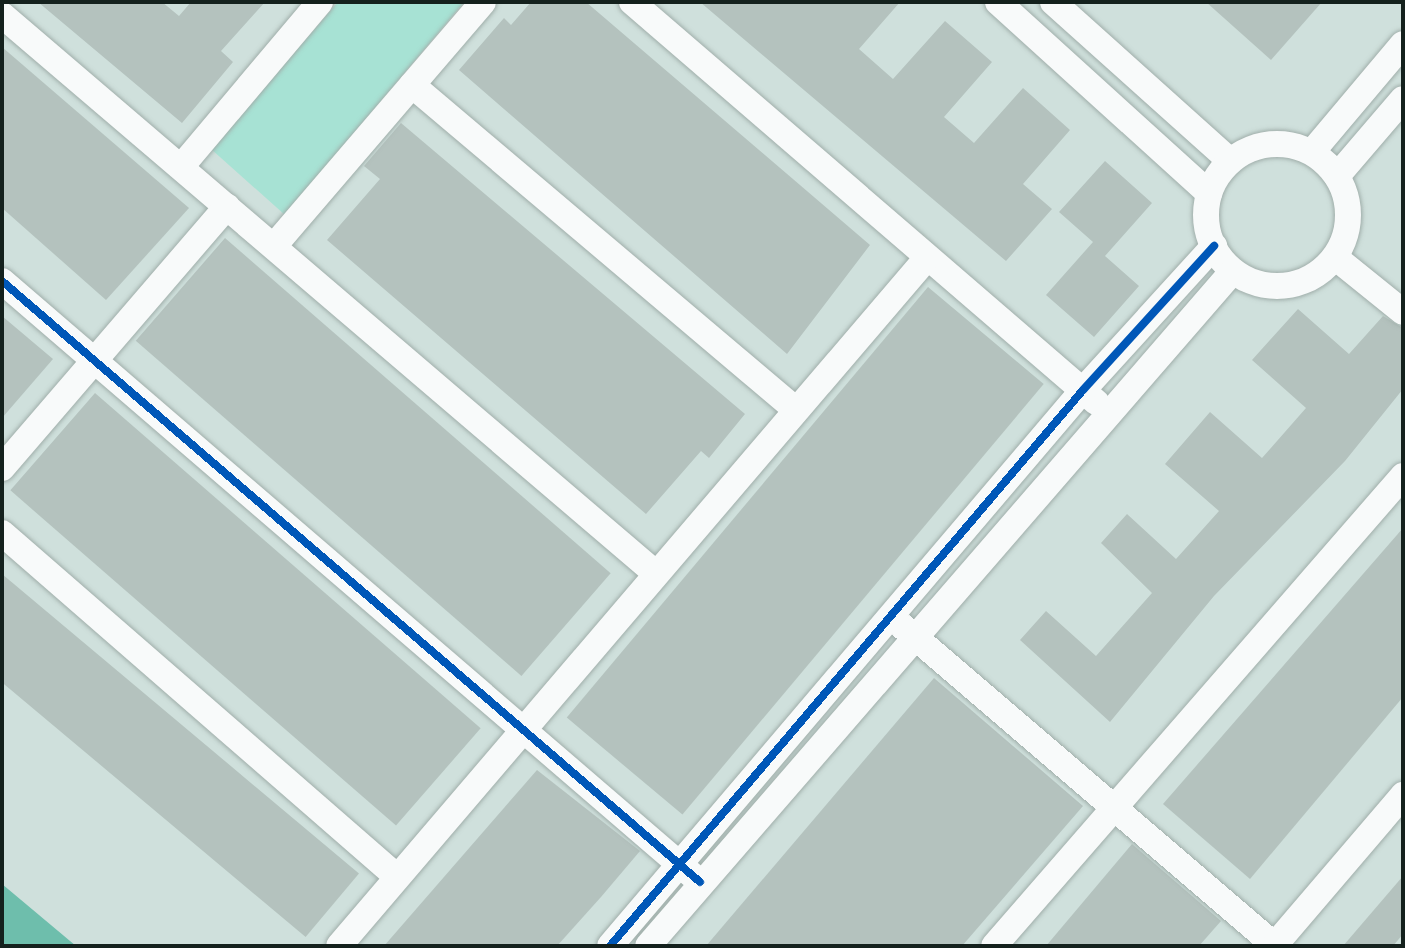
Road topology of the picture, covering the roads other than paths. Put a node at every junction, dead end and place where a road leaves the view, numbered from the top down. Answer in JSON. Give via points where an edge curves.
{"nodes":[{"id":1,"x":483,"y":2,"type":"edge"},
{"id":2,"x":632,"y":2,"type":"edge"},
{"id":3,"x":998,"y":2,"type":"edge"},
{"id":4,"x":1053,"y":2,"type":"edge"},
{"id":5,"x":319,"y":3,"type":"edge"},
{"id":6,"x":2,"y":15,"type":"edge"},
{"id":7,"x":1403,"y":44,"type":"edge"},
{"id":8,"x":412,"y":85,"type":"junction"},
{"id":9,"x":1403,"y":99,"type":"edge"},
{"id":10,"x":1312,"y":152,"type":"junction"},
{"id":11,"x":1230,"y":161,"type":"junction"},
{"id":12,"x":181,"y":167,"type":"junction"},
{"id":13,"x":1337,"y":176,"type":"junction"},
{"id":14,"x":1209,"y":193,"type":"junction"},
{"id":15,"x":227,"y":206,"type":"junction"},
{"id":16,"x":274,"y":246,"type":"junction"},
{"id":17,"x":1214,"y":246,"type":"junction"},
{"id":18,"x":1336,"y":258,"type":"junction"},
{"id":19,"x":926,"y":259,"type":"junction"},
{"id":20,"x":1233,"y":271,"type":"junction"},
{"id":21,"x":2,"y":281,"type":"edge"},
{"id":22,"x":1403,"y":312,"type":"edge"},
{"id":23,"x":94,"y":360,"type":"junction"},
{"id":24,"x":1083,"y":390,"type":"junction"},
{"id":25,"x":796,"y":410,"type":"junction"},
{"id":26,"x":1108,"y":412,"type":"junction"},
{"id":27,"x":2,"y":468,"type":"edge"},
{"id":28,"x":1403,"y":476,"type":"edge"},
{"id":29,"x":2,"y":533,"type":"edge"},
{"id":30,"x":655,"y":573,"type":"junction"},
{"id":31,"x":890,"y":616,"type":"junction"},
{"id":32,"x":913,"y":636,"type":"junction"},
{"id":33,"x":524,"y":732,"type":"junction"},
{"id":34,"x":1403,"y":795,"type":"edge"},
{"id":35,"x":1113,"y":808,"type":"junction"},
{"id":36,"x":680,"y":864,"type":"junction"},
{"id":37,"x":396,"y":876,"type":"junction"},
{"id":38,"x":700,"y":882,"type":"junction"},
{"id":39,"x":339,"y":946,"type":"edge"},
{"id":40,"x":610,"y":946,"type":"edge"},
{"id":41,"x":648,"y":946,"type":"edge"},
{"id":42,"x":994,"y":946,"type":"edge"},
{"id":43,"x":1275,"y":946,"type":"edge"}],
"edges":[{"from":1,"to":8,"type":"street"},
{"from":2,"to":19,"type":"street"},
{"from":3,"to":14,"type":"street"},
{"from":4,"to":11,"type":"street"},
{"from":5,"to":12,"type":"street"},
{"from":6,"to":12,"type":"street"},
{"from":7,"to":10,"type":"street"},
{"from":8,"to":16,"type":"street"},
{"from":8,"to":25,"type":"street"},
{"from":9,"to":13,"type":"street"},
{"from":10,"to":11,"type":"street","via":[[1269,144]]},
{"from":10,"to":13,"type":"street"},
{"from":11,"to":14,"type":"street"},
{"from":12,"to":15,"type":"street"},
{"from":13,"to":18,"type":"street","via":[[1348,222]]},
{"from":14,"to":17,"type":"street","via":[[1207,229]]},
{"from":15,"to":16,"type":"street"},
{"from":15,"to":23,"type":"street"},
{"from":16,"to":30,"type":"street"},
{"from":17,"to":20,"type":"street"},
{"from":17,"to":24,"type":"street"},
{"from":18,"to":20,"type":"street","via":[[1293,285],[1262,284]]},
{"from":18,"to":22,"type":"street"},
{"from":19,"to":24,"type":"street"},
{"from":19,"to":25,"type":"street"},
{"from":20,"to":26,"type":"street"},
{"from":21,"to":23,"type":"street"},
{"from":23,"to":27,"type":"street"},
{"from":23,"to":33,"type":"street"},
{"from":24,"to":26,"type":"street"},
{"from":24,"to":31,"type":"street"},
{"from":25,"to":30,"type":"street"},
{"from":26,"to":32,"type":"street"},
{"from":28,"to":35,"type":"street"},
{"from":29,"to":37,"type":"street"},
{"from":30,"to":33,"type":"street"},
{"from":31,"to":32,"type":"street"},
{"from":31,"to":36,"type":"street"},
{"from":32,"to":35,"type":"street"},
{"from":32,"to":38,"type":"street"},
{"from":33,"to":36,"type":"street"},
{"from":33,"to":37,"type":"street"},
{"from":34,"to":43,"type":"street"},
{"from":35,"to":42,"type":"street"},
{"from":35,"to":43,"type":"street"},
{"from":36,"to":38,"type":"street"},
{"from":36,"to":40,"type":"street"},
{"from":37,"to":39,"type":"street"},
{"from":38,"to":41,"type":"street"}]}
